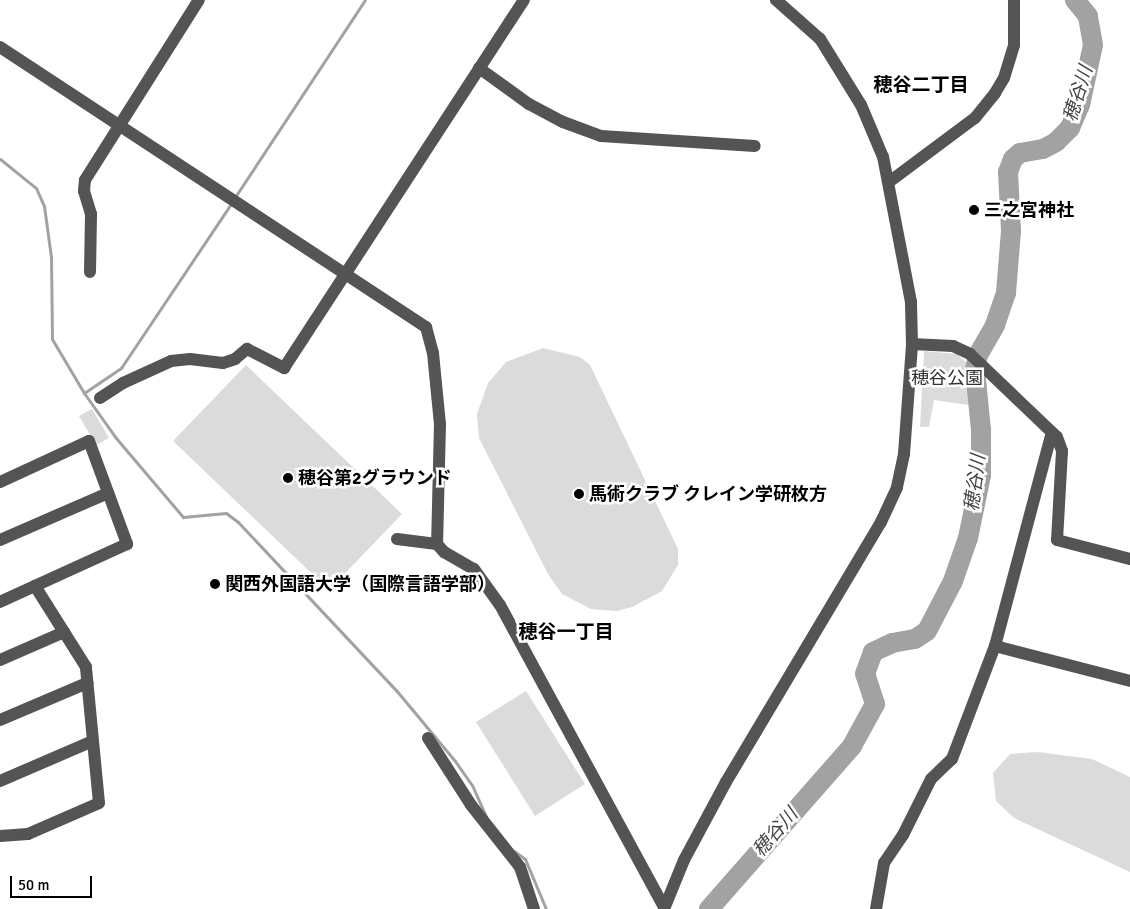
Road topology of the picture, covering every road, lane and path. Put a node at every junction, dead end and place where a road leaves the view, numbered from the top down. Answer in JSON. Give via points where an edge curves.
{"nodes":[{"id":1,"x":199,"y":0,"type":"edge"},
{"id":2,"x":524,"y":0,"type":"edge"},
{"id":3,"x":776,"y":0,"type":"edge"},
{"id":4,"x":1014,"y":0,"type":"edge"},
{"id":5,"x":0,"y":47,"type":"edge"},
{"id":6,"x":479,"y":68,"type":"junction"},
{"id":7,"x":119,"y":126,"type":"junction"},
{"id":8,"x":755,"y":146,"type":"dead end"},
{"id":9,"x":889,"y":182,"type":"junction"},
{"id":10,"x":90,"y":272,"type":"dead end"},
{"id":11,"x":346,"y":274,"type":"junction"},
{"id":12,"x":912,"y":344,"type":"junction"},
{"id":13,"x":100,"y":398,"type":"dead end"},
{"id":14,"x":1052,"y":432,"type":"junction"},
{"id":15,"x":0,"y":482,"type":"edge"},
{"id":16,"x":108,"y":493,"type":"junction"},
{"id":17,"x":397,"y":539,"type":"dead end"},
{"id":18,"x":0,"y":540,"type":"edge"},
{"id":19,"x":437,"y":544,"type":"junction"},
{"id":20,"x":1130,"y":559,"type":"edge"},
{"id":21,"x":35,"y":586,"type":"junction"},
{"id":22,"x":0,"y":602,"type":"edge"},
{"id":23,"x":64,"y":632,"type":"junction"},
{"id":24,"x":995,"y":646,"type":"junction"},
{"id":25,"x":0,"y":660,"type":"edge"},
{"id":26,"x":1130,"y":681,"type":"edge"},
{"id":27,"x":87,"y":683,"type":"junction"},
{"id":28,"x":0,"y":720,"type":"edge"},
{"id":29,"x":428,"y":738,"type":"dead end"},
{"id":30,"x":93,"y":742,"type":"junction"},
{"id":31,"x":0,"y":781,"type":"edge"},
{"id":32,"x":0,"y":836,"type":"edge"},
{"id":33,"x":664,"y":908,"type":"edge"},
{"id":34,"x":534,"y":909,"type":"edge"},
{"id":35,"x":876,"y":909,"type":"edge"}],
"edges":[{"from":1,"to":7,"type":"street"},
{"from":2,"to":6,"type":"street"},
{"from":3,"to":9,"type":"street","via":[[820,39],[847,81],[874,132]]},
{"from":4,"to":9,"type":"street","via":[[1014,45],[1004,78],[995,93],[975,118]]},
{"from":5,"to":7,"type":"street"},
{"from":6,"to":8,"type":"street","via":[[529,104],[563,122],[601,136]]},
{"from":6,"to":11,"type":"street"},
{"from":7,"to":10,"type":"street","via":[[85,180],[84,191],[91,214]]},
{"from":7,"to":11,"type":"street"},
{"from":9,"to":12,"type":"street","via":[[911,302]]},
{"from":11,"to":13,"type":"street","via":[[284,368],[247,349],[235,359],[223,363],[190,359],[171,361],[123,383]]},
{"from":11,"to":19,"type":"street","via":[[426,327],[433,353],[440,424]]},
{"from":12,"to":14,"type":"street","via":[[953,346],[970,354]]},
{"from":12,"to":33,"type":"street","via":[[904,454],[892,503],[726,782],[684,860]]},
{"from":14,"to":20,"type":"street","via":[[1062,451],[1057,540]]},
{"from":14,"to":24,"type":"street"},
{"from":15,"to":16,"type":"street","via":[[89,441]]},
{"from":16,"to":18,"type":"street"},
{"from":16,"to":21,"type":"street","via":[[127,544]]},
{"from":17,"to":19,"type":"street"},
{"from":19,"to":33,"type":"street","via":[[444,552],[474,569],[500,605]]},
{"from":21,"to":22,"type":"street"},
{"from":21,"to":23,"type":"street"},
{"from":23,"to":25,"type":"street"},
{"from":23,"to":27,"type":"street","via":[[86,667]]},
{"from":24,"to":26,"type":"street"},
{"from":24,"to":35,"type":"street","via":[[952,759],[931,779],[903,835],[884,863]]},
{"from":27,"to":28,"type":"street"},
{"from":27,"to":30,"type":"street"},
{"from":29,"to":34,"type":"street","via":[[471,805],[520,867]]},
{"from":30,"to":31,"type":"street"},
{"from":30,"to":32,"type":"street","via":[[99,803],[28,834]]}]}
